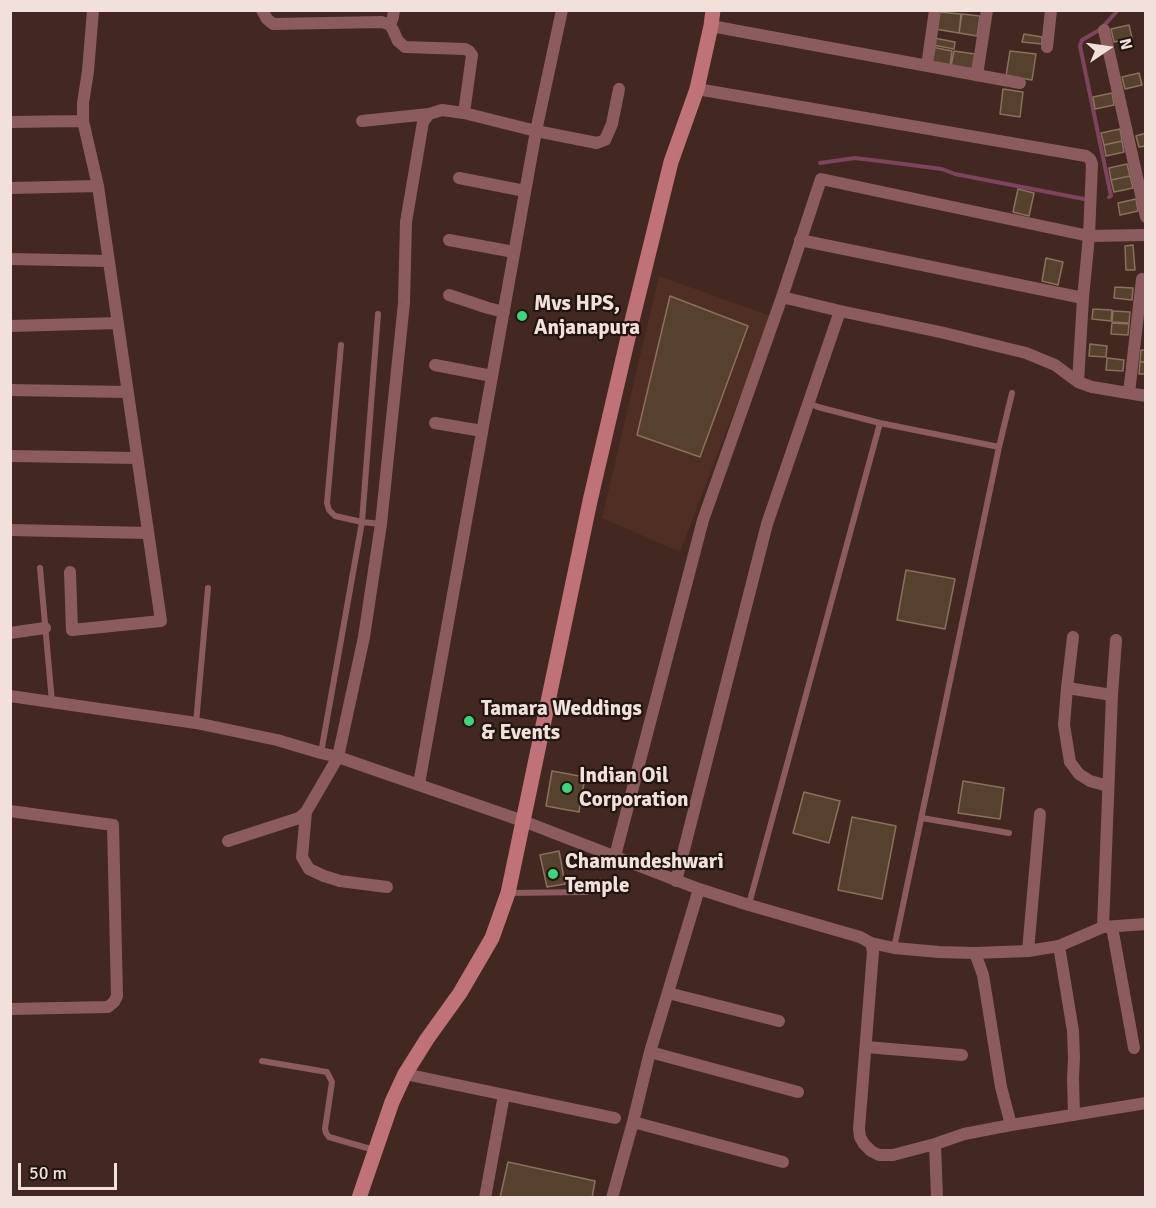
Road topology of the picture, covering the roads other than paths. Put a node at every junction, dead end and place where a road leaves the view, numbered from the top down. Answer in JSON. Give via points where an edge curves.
{"nodes":[{"id":1,"x":93,"y":10,"type":"edge"},
{"id":2,"x":262,"y":10,"type":"edge"},
{"id":3,"x":394,"y":10,"type":"edge"},
{"id":4,"x":561,"y":10,"type":"edge"},
{"id":5,"x":713,"y":10,"type":"edge"},
{"id":6,"x":935,"y":10,"type":"edge"},
{"id":7,"x":987,"y":10,"type":"edge"},
{"id":8,"x":1051,"y":10,"type":"edge"},
{"id":9,"x":390,"y":25,"type":"junction"},
{"id":10,"x":711,"y":26,"type":"junction"},
{"id":11,"x":1104,"y":30,"type":"dead end"},
{"id":12,"x":1047,"y":47,"type":"dead end"},
{"id":13,"x":927,"y":66,"type":"junction"},
{"id":14,"x":977,"y":75,"type":"junction"},
{"id":15,"x":1020,"y":83,"type":"dead end"},
{"id":16,"x":619,"y":89,"type":"dead end"},
{"id":17,"x":697,"y":89,"type":"junction"},
{"id":18,"x":464,"y":113,"type":"junction"},
{"id":19,"x":429,"y":114,"type":"junction"},
{"id":20,"x":83,"y":121,"type":"junction"},
{"id":21,"x":362,"y":121,"type":"dead end"},
{"id":22,"x":10,"y":122,"type":"edge"},
{"id":23,"x":536,"y":130,"type":"junction"},
{"id":24,"x":459,"y":178,"type":"dead end"},
{"id":25,"x":98,"y":186,"type":"junction"},
{"id":26,"x":10,"y":188,"type":"edge"},
{"id":27,"x":525,"y":191,"type":"junction"},
{"id":28,"x":1146,"y":217,"type":"edge"},
{"id":29,"x":1146,"y":235,"type":"edge"},
{"id":30,"x":1089,"y":236,"type":"junction"},
{"id":31,"x":449,"y":240,"type":"dead end"},
{"id":32,"x":800,"y":240,"type":"junction"},
{"id":33,"x":514,"y":252,"type":"junction"},
{"id":34,"x":10,"y":259,"type":"edge"},
{"id":35,"x":109,"y":261,"type":"junction"},
{"id":36,"x":1142,"y":279,"type":"dead end"},
{"id":37,"x":449,"y":295,"type":"dead end"},
{"id":38,"x":782,"y":297,"type":"junction"},
{"id":39,"x":1083,"y":298,"type":"junction"},
{"id":40,"x":840,"y":311,"type":"junction"},
{"id":41,"x":504,"y":312,"type":"junction"},
{"id":42,"x":378,"y":314,"type":"dead end"},
{"id":43,"x":118,"y":323,"type":"junction"},
{"id":44,"x":10,"y":326,"type":"edge"},
{"id":45,"x":341,"y":345,"type":"dead end"},
{"id":46,"x":435,"y":365,"type":"dead end"},
{"id":47,"x":492,"y":376,"type":"junction"},
{"id":48,"x":1078,"y":382,"type":"junction"},
{"id":49,"x":10,"y":390,"type":"edge"},
{"id":50,"x":127,"y":392,"type":"junction"},
{"id":51,"x":1012,"y":393,"type":"dead end"},
{"id":52,"x":1129,"y":393,"type":"junction"},
{"id":53,"x":1146,"y":396,"type":"edge"},
{"id":54,"x":809,"y":403,"type":"junction"},
{"id":55,"x":435,"y":423,"type":"dead end"},
{"id":56,"x":880,"y":423,"type":"junction"},
{"id":57,"x":482,"y":431,"type":"junction"},
{"id":58,"x":999,"y":447,"type":"junction"},
{"id":59,"x":10,"y":456,"type":"edge"},
{"id":60,"x":136,"y":458,"type":"junction"},
{"id":61,"x":362,"y":522,"type":"junction"},
{"id":62,"x":381,"y":524,"type":"junction"},
{"id":63,"x":10,"y":530,"type":"edge"},
{"id":64,"x":148,"y":533,"type":"junction"},
{"id":65,"x":40,"y":568,"type":"dead end"},
{"id":66,"x":70,"y":572,"type":"dead end"},
{"id":67,"x":208,"y":588,"type":"dead end"},
{"id":68,"x":45,"y":628,"type":"junction"},
{"id":69,"x":10,"y":633,"type":"edge"},
{"id":70,"x":1073,"y":637,"type":"dead end"},
{"id":71,"x":1116,"y":640,"type":"dead end"},
{"id":72,"x":1067,"y":688,"type":"junction"},
{"id":73,"x":1112,"y":695,"type":"junction"},
{"id":74,"x":10,"y":696,"type":"edge"},
{"id":75,"x":52,"y":702,"type":"junction"},
{"id":76,"x":196,"y":723,"type":"junction"},
{"id":77,"x":321,"y":753,"type":"junction"},
{"id":78,"x":338,"y":757,"type":"junction"},
{"id":79,"x":419,"y":784,"type":"junction"},
{"id":80,"x":1108,"y":786,"type":"junction"},
{"id":81,"x":10,"y":811,"type":"edge"},
{"id":82,"x":306,"y":812,"type":"junction"},
{"id":83,"x":1040,"y":814,"type":"dead end"},
{"id":84,"x":922,"y":818,"type":"junction"},
{"id":85,"x":523,"y":821,"type":"junction"},
{"id":86,"x":1009,"y":833,"type":"dead end"},
{"id":87,"x":228,"y":841,"type":"dead end"},
{"id":88,"x":615,"y":856,"type":"junction"},
{"id":89,"x":676,"y":881,"type":"junction"},
{"id":90,"x":387,"y":887,"type":"dead end"},
{"id":91,"x":699,"y":889,"type":"junction"},
{"id":92,"x":587,"y":892,"type":"dead end"},
{"id":93,"x":508,"y":893,"type":"junction"},
{"id":94,"x":749,"y":905,"type":"junction"},
{"id":95,"x":1146,"y":924,"type":"edge"},
{"id":96,"x":1107,"y":927,"type":"junction"},
{"id":97,"x":872,"y":942,"type":"junction"},
{"id":98,"x":1059,"y":946,"type":"junction"},
{"id":99,"x":894,"y":948,"type":"junction"},
{"id":100,"x":1028,"y":951,"type":"junction"},
{"id":101,"x":975,"y":953,"type":"junction"},
{"id":102,"x":668,"y":993,"type":"junction"},
{"id":103,"x":10,"y":1009,"type":"edge"},
{"id":104,"x":779,"y":1021,"type":"dead end"},
{"id":105,"x":866,"y":1047,"type":"junction"},
{"id":106,"x":1134,"y":1048,"type":"dead end"},
{"id":107,"x":650,"y":1052,"type":"junction"},
{"id":108,"x":962,"y":1055,"type":"dead end"},
{"id":109,"x":262,"y":1061,"type":"dead end"},
{"id":110,"x":405,"y":1074,"type":"junction"},
{"id":111,"x":798,"y":1092,"type":"dead end"},
{"id":112,"x":504,"y":1095,"type":"junction"},
{"id":113,"x":1146,"y":1103,"type":"edge"},
{"id":114,"x":1074,"y":1115,"type":"junction"},
{"id":115,"x":615,"y":1118,"type":"dead end"},
{"id":116,"x":633,"y":1122,"type":"junction"},
{"id":117,"x":1011,"y":1125,"type":"junction"},
{"id":118,"x":935,"y":1144,"type":"junction"},
{"id":119,"x":375,"y":1150,"type":"junction"},
{"id":120,"x":783,"y":1162,"type":"dead end"},
{"id":121,"x":359,"y":1197,"type":"edge"},
{"id":122,"x":484,"y":1197,"type":"edge"},
{"id":123,"x":612,"y":1197,"type":"edge"},
{"id":124,"x":937,"y":1197,"type":"edge"}],
"edges":[{"from":1,"to":20,"type":"street"},
{"from":2,"to":9,"type":"street","via":[[273,24]]},
{"from":3,"to":9,"type":"street"},
{"from":4,"to":23,"type":"street"},
{"from":5,"to":10,"type":"street"},
{"from":6,"to":13,"type":"street"},
{"from":7,"to":14,"type":"street"},
{"from":8,"to":12,"type":"street"},
{"from":9,"to":18,"type":"street","via":[[405,47],[469,51],[472,56]]},
{"from":10,"to":13,"type":"street"},
{"from":10,"to":17,"type":"street"},
{"from":11,"to":28,"type":"street"},
{"from":13,"to":14,"type":"street"},
{"from":14,"to":15,"type":"street"},
{"from":16,"to":23,"type":"street","via":[[605,140],[597,143]]},
{"from":17,"to":30,"type":"street","via":[[1086,156],[1092,164]]},
{"from":17,"to":85,"type":"street","via":[[671,162],[630,329]]},
{"from":18,"to":19,"type":"street","via":[[442,110]]},
{"from":18,"to":23,"type":"street"},
{"from":19,"to":21,"type":"street"},
{"from":19,"to":62,"type":"street","via":[[423,122],[406,222],[404,303]]},
{"from":20,"to":22,"type":"street"},
{"from":20,"to":25,"type":"street"},
{"from":23,"to":27,"type":"street"},
{"from":24,"to":27,"type":"street"},
{"from":25,"to":26,"type":"street"},
{"from":25,"to":35,"type":"street"},
{"from":27,"to":33,"type":"street"},
{"from":29,"to":30,"type":"street"},
{"from":30,"to":32,"type":"street","via":[[821,179]]},
{"from":30,"to":39,"type":"street"},
{"from":31,"to":33,"type":"street"},
{"from":32,"to":38,"type":"street"},
{"from":32,"to":39,"type":"street"},
{"from":33,"to":41,"type":"street"},
{"from":34,"to":35,"type":"street"},
{"from":35,"to":43,"type":"street"},
{"from":36,"to":52,"type":"street"},
{"from":37,"to":41,"type":"street"},
{"from":38,"to":40,"type":"street"},
{"from":38,"to":88,"type":"street","via":[[703,520]]},
{"from":39,"to":48,"type":"street"},
{"from":40,"to":48,"type":"street","via":[[1026,353],[1055,365]]},
{"from":40,"to":54,"type":"street"},
{"from":41,"to":47,"type":"street"},
{"from":42,"to":61,"type":"lane"},
{"from":43,"to":44,"type":"street"},
{"from":43,"to":50,"type":"street"},
{"from":45,"to":61,"type":"lane","via":[[327,503],[335,516]]},
{"from":46,"to":47,"type":"street"},
{"from":47,"to":57,"type":"street"},
{"from":48,"to":52,"type":"street"},
{"from":49,"to":50,"type":"street"},
{"from":50,"to":60,"type":"street"},
{"from":51,"to":58,"type":"lane"},
{"from":52,"to":53,"type":"street"},
{"from":54,"to":56,"type":"lane"},
{"from":54,"to":89,"type":"street","via":[[767,524]]},
{"from":55,"to":57,"type":"street"},
{"from":56,"to":58,"type":"lane"},
{"from":56,"to":94,"type":"lane"},
{"from":57,"to":79,"type":"street"},
{"from":58,"to":84,"type":"lane"},
{"from":59,"to":60,"type":"street"},
{"from":60,"to":64,"type":"street"},
{"from":61,"to":62,"type":"lane"},
{"from":61,"to":77,"type":"lane"},
{"from":62,"to":78,"type":"street","via":[[364,637]]},
{"from":63,"to":64,"type":"street"},
{"from":64,"to":66,"type":"street","via":[[161,621],[72,630]]},
{"from":65,"to":68,"type":"lane"},
{"from":67,"to":76,"type":"lane"},
{"from":68,"to":69,"type":"street"},
{"from":68,"to":75,"type":"lane"},
{"from":70,"to":72,"type":"street"},
{"from":71,"to":73,"type":"street"},
{"from":72,"to":73,"type":"street"},
{"from":72,"to":80,"type":"street","via":[[1064,725],[1070,762],[1090,781]]},
{"from":73,"to":80,"type":"street"},
{"from":74,"to":75,"type":"street"},
{"from":75,"to":76,"type":"street"},
{"from":76,"to":77,"type":"street"},
{"from":77,"to":78,"type":"street"},
{"from":78,"to":79,"type":"street"},
{"from":78,"to":82,"type":"street"},
{"from":79,"to":85,"type":"street"},
{"from":80,"to":96,"type":"street"},
{"from":81,"to":103,"type":"street","via":[[113,825],[117,996],[108,1007]]},
{"from":82,"to":87,"type":"street","via":[[299,818]]},
{"from":82,"to":90,"type":"street","via":[[302,857],[309,869],[340,881]]},
{"from":83,"to":100,"type":"street"},
{"from":84,"to":86,"type":"lane"},
{"from":84,"to":99,"type":"lane"},
{"from":85,"to":88,"type":"street"},
{"from":85,"to":93,"type":"street"},
{"from":88,"to":89,"type":"street"},
{"from":89,"to":91,"type":"street"},
{"from":91,"to":94,"type":"street"},
{"from":91,"to":102,"type":"street"},
{"from":92,"to":93,"type":"lane"},
{"from":93,"to":110,"type":"street","via":[[492,938]]},
{"from":94,"to":97,"type":"street"},
{"from":95,"to":96,"type":"street"},
{"from":96,"to":98,"type":"street"},
{"from":96,"to":106,"type":"street"},
{"from":97,"to":99,"type":"street"},
{"from":97,"to":105,"type":"street"},
{"from":98,"to":100,"type":"street"},
{"from":98,"to":114,"type":"street","via":[[1072,1031]]},
{"from":99,"to":101,"type":"street"},
{"from":100,"to":101,"type":"street"},
{"from":101,"to":117,"type":"street","via":[[983,975]]},
{"from":102,"to":104,"type":"street"},
{"from":102,"to":107,"type":"street"},
{"from":105,"to":108,"type":"street"},
{"from":105,"to":118,"type":"street","via":[[859,1129],[864,1144],[879,1155]]},
{"from":107,"to":111,"type":"street"},
{"from":107,"to":116,"type":"street"},
{"from":109,"to":119,"type":"lane","via":[[327,1072],[332,1082],[326,1133]]},
{"from":110,"to":112,"type":"street"},
{"from":110,"to":119,"type":"street"},
{"from":112,"to":115,"type":"street"},
{"from":112,"to":122,"type":"street"},
{"from":113,"to":114,"type":"street"},
{"from":114,"to":117,"type":"street"},
{"from":116,"to":120,"type":"street"},
{"from":116,"to":123,"type":"street"},
{"from":117,"to":118,"type":"street"},
{"from":118,"to":124,"type":"street"},
{"from":119,"to":121,"type":"street"}]}
